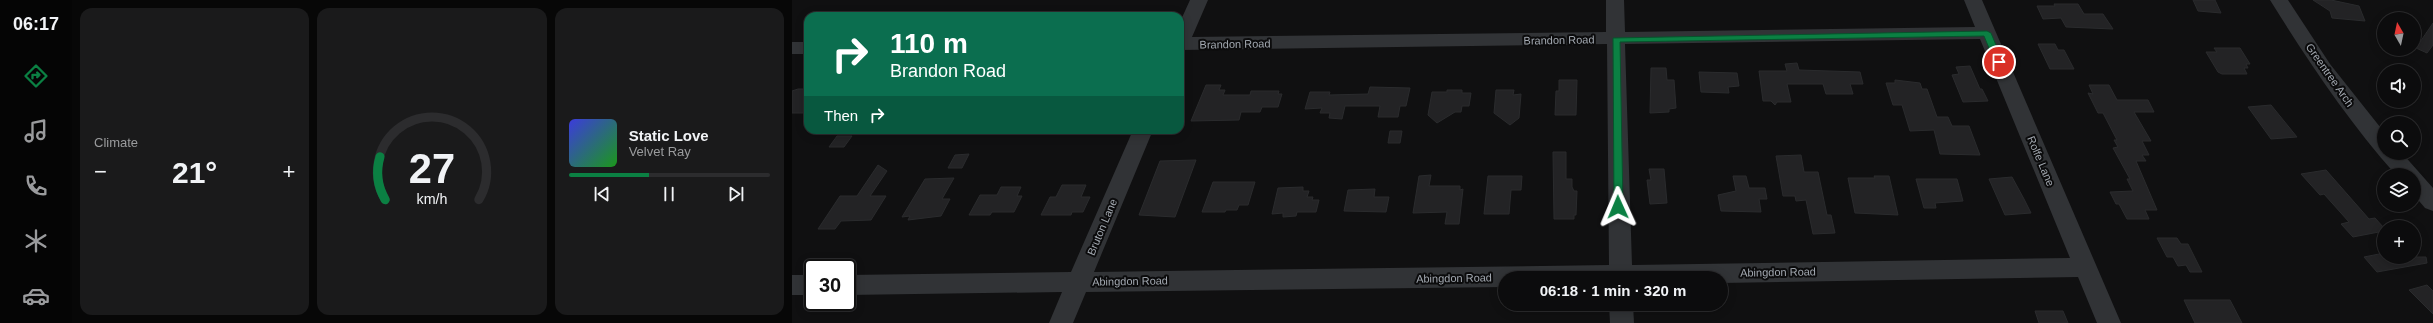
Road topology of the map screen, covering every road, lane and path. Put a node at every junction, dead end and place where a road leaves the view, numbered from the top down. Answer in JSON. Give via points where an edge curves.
{"nodes":[{"id":1,"x":1199,"y":0,"type":"edge"},
{"id":2,"x":1615,"y":0,"type":"edge"},
{"id":3,"x":1973,"y":0,"type":"edge"},
{"id":4,"x":2280,"y":0,"type":"edge"},
{"id":5,"x":1987,"y":33,"type":"junction"},
{"id":6,"x":1184,"y":35,"type":"edge"},
{"id":7,"x":1616,"y":40,"type":"junction"},
{"id":8,"x":1184,"y":44,"type":"edge"},
{"id":9,"x":792,"y":48,"type":"edge"},
{"id":10,"x":804,"y":48,"type":"edge"},
{"id":11,"x":1141,"y":134,"type":"edge"},
{"id":12,"x":2377,"y":138,"type":"edge"},
{"id":13,"x":2395,"y":160,"type":"edge"},
{"id":14,"x":2403,"y":168,"type":"edge"},
{"id":15,"x":2421,"y":189,"type":"edge"},
{"id":16,"x":2433,"y":202,"type":"edge"},
{"id":17,"x":2086,"y":267,"type":"junction"},
{"id":18,"x":1621,"y":271,"type":"edge"},
{"id":19,"x":1728,"y":274,"type":"edge"},
{"id":20,"x":1498,"y":277,"type":"edge"},
{"id":21,"x":1078,"y":282,"type":"junction"},
{"id":22,"x":792,"y":285,"type":"edge"},
{"id":23,"x":804,"y":285,"type":"edge"},
{"id":24,"x":856,"y":285,"type":"edge"},
{"id":25,"x":1621,"y":311,"type":"edge"},
{"id":26,"x":1061,"y":323,"type":"edge"},
{"id":27,"x":1622,"y":323,"type":"edge"},
{"id":28,"x":2109,"y":323,"type":"edge"}],
"edges":[{"from":1,"to":6,"type":"street"},
{"from":2,"to":7,"type":"street"},
{"from":3,"to":5,"type":"street","name":"Rolfe Lane"},
{"from":4,"to":12,"type":"street","name":"Greentree Arch","via":[[2323,69]]},
{"from":5,"to":7,"type":"street","name":"Brandon Road"},
{"from":5,"to":17,"type":"street","name":"Rolfe Lane"},
{"from":7,"to":8,"type":"street","name":"Brandon Road"},
{"from":7,"to":18,"type":"street"},
{"from":9,"to":10,"type":"street"},
{"from":11,"to":21,"type":"street","name":"Bruton Lane"},
{"from":13,"to":14,"type":"street"},
{"from":15,"to":16,"type":"street"},
{"from":17,"to":19,"type":"street","name":"Abingdon Road"},
{"from":17,"to":28,"type":"street","name":"Rolfe Lane"},
{"from":20,"to":21,"type":"street","name":"Abingdon Road"},
{"from":21,"to":24,"type":"street","name":"Abingdon Road"},
{"from":21,"to":26,"type":"street","name":"Bruton Lane"},
{"from":22,"to":23,"type":"street"},
{"from":25,"to":27,"type":"street"}]}
